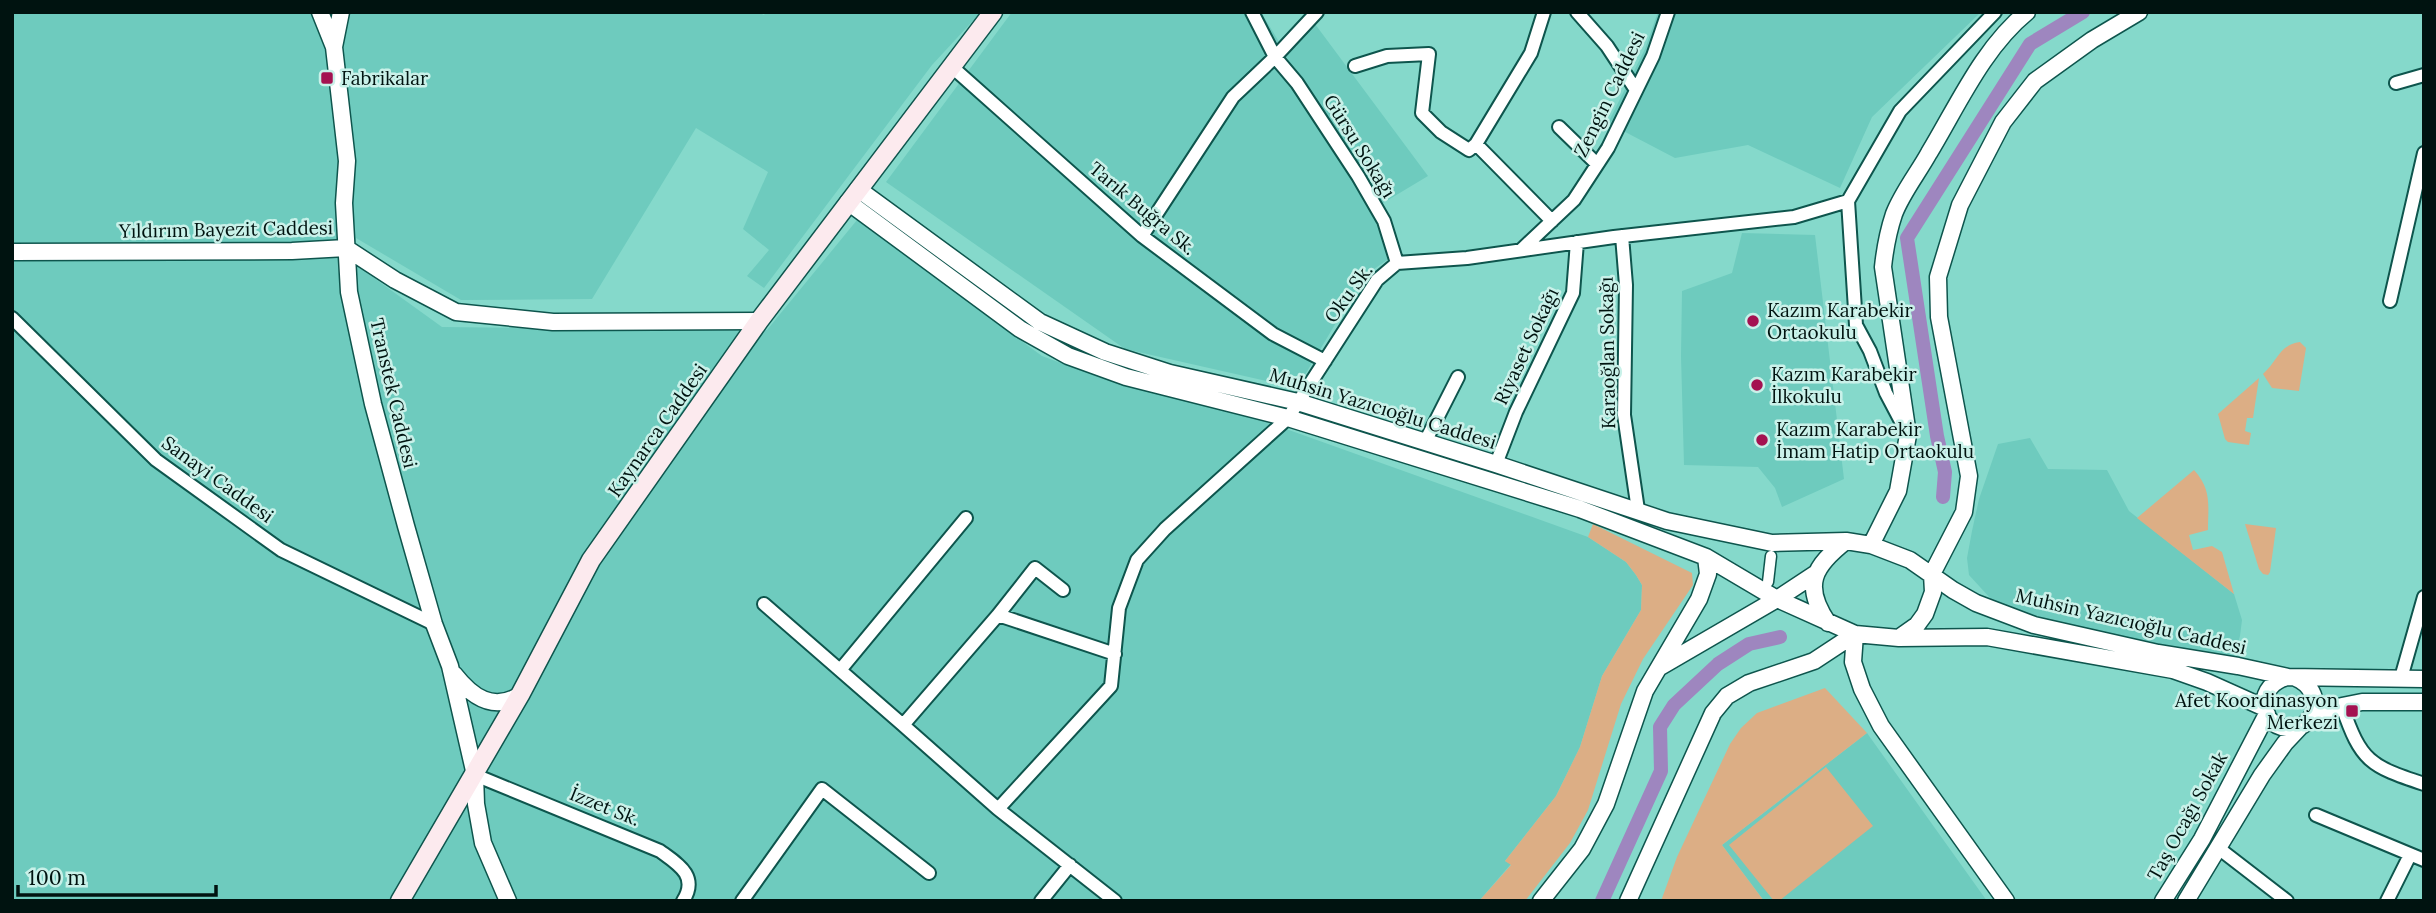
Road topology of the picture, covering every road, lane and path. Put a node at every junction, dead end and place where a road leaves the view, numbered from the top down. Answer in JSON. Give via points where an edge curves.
{"nodes":[{"id":1,"x":320,"y":12,"type":"edge"},
{"id":2,"x":341,"y":12,"type":"edge"},
{"id":3,"x":993,"y":12,"type":"edge"},
{"id":4,"x":1252,"y":12,"type":"edge"},
{"id":5,"x":1317,"y":12,"type":"edge"},
{"id":6,"x":1544,"y":12,"type":"edge"},
{"id":7,"x":1577,"y":12,"type":"edge"},
{"id":8,"x":1668,"y":12,"type":"edge"},
{"id":9,"x":1995,"y":12,"type":"edge"},
{"id":10,"x":2027,"y":12,"type":"edge"},
{"id":11,"x":2139,"y":12,"type":"edge"},
{"id":12,"x":334,"y":47,"type":"junction"},
{"id":13,"x":1275,"y":58,"type":"junction"},
{"id":14,"x":951,"y":66,"type":"junction"},
{"id":15,"x":1355,"y":66,"type":"dead end"},
{"id":16,"x":2424,"y":75,"type":"edge"},
{"id":17,"x":2396,"y":83,"type":"dead end"},
{"id":18,"x":1636,"y":90,"type":"junction"},
{"id":19,"x":1559,"y":127,"type":"dead end"},
{"id":20,"x":1476,"y":144,"type":"junction"},
{"id":21,"x":2424,"y":153,"type":"edge"},
{"id":22,"x":1597,"y":164,"type":"junction"},
{"id":23,"x":2421,"y":177,"type":"edge"},
{"id":24,"x":853,"y":195,"type":"junction"},
{"id":25,"x":1849,"y":201,"type":"junction"},
{"id":26,"x":1552,"y":221,"type":"junction"},
{"id":27,"x":1142,"y":236,"type":"junction"},
{"id":28,"x":1622,"y":236,"type":"junction"},
{"id":29,"x":1577,"y":242,"type":"junction"},
{"id":30,"x":346,"y":248,"type":"junction"},
{"id":31,"x":1521,"y":250,"type":"junction"},
{"id":32,"x":12,"y":252,"type":"edge"},
{"id":33,"x":1397,"y":263,"type":"junction"},
{"id":34,"x":2390,"y":301,"type":"dead end"},
{"id":35,"x":12,"y":318,"type":"edge"},
{"id":36,"x":759,"y":321,"type":"junction"},
{"id":37,"x":1325,"y":361,"type":"junction"},
{"id":38,"x":1458,"y":377,"type":"dead end"},
{"id":39,"x":1298,"y":402,"type":"junction"},
{"id":40,"x":1288,"y":418,"type":"junction"},
{"id":41,"x":1908,"y":435,"type":"junction"},
{"id":42,"x":1425,"y":442,"type":"junction"},
{"id":43,"x":1496,"y":464,"type":"junction"},
{"id":44,"x":1638,"y":510,"type":"junction"},
{"id":45,"x":966,"y":518,"type":"dead end"},
{"id":46,"x":1846,"y":541,"type":"junction"},
{"id":47,"x":1871,"y":545,"type":"junction"},
{"id":48,"x":1771,"y":556,"type":"dead end"},
{"id":49,"x":1706,"y":557,"type":"junction"},
{"id":50,"x":1815,"y":574,"type":"junction"},
{"id":51,"x":1932,"y":574,"type":"junction"},
{"id":52,"x":1768,"y":582,"type":"dead end"},
{"id":53,"x":1063,"y":590,"type":"dead end"},
{"id":54,"x":2424,"y":597,"type":"edge"},
{"id":55,"x":1777,"y":599,"type":"junction"},
{"id":56,"x":764,"y":604,"type":"dead end"},
{"id":57,"x":998,"y":615,"type":"junction"},
{"id":58,"x":1828,"y":623,"type":"junction"},
{"id":59,"x":434,"y":624,"type":"junction"},
{"id":60,"x":1855,"y":634,"type":"junction"},
{"id":61,"x":1899,"y":638,"type":"junction"},
{"id":62,"x":1115,"y":654,"type":"junction"},
{"id":63,"x":450,"y":666,"type":"junction"},
{"id":64,"x":841,"y":669,"type":"junction"},
{"id":65,"x":1657,"y":669,"type":"junction"},
{"id":66,"x":2292,"y":678,"type":"junction"},
{"id":67,"x":2401,"y":678,"type":"junction"},
{"id":68,"x":2424,"y":679,"type":"edge"},
{"id":69,"x":520,"y":695,"type":"junction"},
{"id":70,"x":2424,"y":702,"type":"edge"},
{"id":71,"x":2342,"y":706,"type":"junction"},
{"id":72,"x":2266,"y":711,"type":"junction"},
{"id":73,"x":2306,"y":722,"type":"junction"},
{"id":74,"x":903,"y":725,"type":"junction"},
{"id":75,"x":475,"y":775,"type":"junction"},
{"id":76,"x":2424,"y":784,"type":"edge"},
{"id":77,"x":998,"y":809,"type":"junction"},
{"id":78,"x":2316,"y":816,"type":"dead end"},
{"id":79,"x":2210,"y":843,"type":"junction"},
{"id":80,"x":2410,"y":855,"type":"junction"},
{"id":81,"x":2424,"y":860,"type":"edge"},
{"id":82,"x":1069,"y":865,"type":"junction"},
{"id":83,"x":929,"y":873,"type":"dead end"},
{"id":84,"x":400,"y":901,"type":"edge"},
{"id":85,"x":508,"y":901,"type":"edge"},
{"id":86,"x":683,"y":901,"type":"edge"},
{"id":87,"x":742,"y":901,"type":"edge"},
{"id":88,"x":1041,"y":901,"type":"edge"},
{"id":89,"x":1115,"y":901,"type":"edge"},
{"id":90,"x":1541,"y":901,"type":"edge"},
{"id":91,"x":1628,"y":901,"type":"edge"},
{"id":92,"x":2006,"y":901,"type":"edge"},
{"id":93,"x":2164,"y":901,"type":"edge"},
{"id":94,"x":2186,"y":901,"type":"edge"},
{"id":95,"x":2287,"y":901,"type":"edge"},
{"id":96,"x":2387,"y":901,"type":"edge"}],
"edges":[{"from":1,"to":12,"type":"street"},
{"from":2,"to":12,"type":"street","name":"Transtek Caddesi"},
{"from":3,"to":14,"type":"main road","name":"Kaynarca Caddesi"},
{"from":4,"to":13,"type":"street","name":"Gürsu Sokağı"},
{"from":5,"to":13,"type":"street"},
{"from":6,"to":20,"type":"street","via":[[1531,53]]},
{"from":7,"to":18,"type":"street"},
{"from":8,"to":18,"type":"street","name":"Zengin Caddesi"},
{"from":9,"to":25,"type":"street","via":[[1900,111]]},
{"from":10,"to":41,"type":"street","via":[[2011,25],[1978,72],[1895,211],[1885,243],[1883,267]]},
{"from":11,"to":51,"type":"street","via":[[2035,81],[2003,122],[1960,205],[1938,277],[1939,317],[1969,476],[1964,512]]},
{"from":12,"to":30,"type":"street","name":"Transtek Caddesi","via":[[347,161]]},
{"from":13,"to":27,"type":"street","via":[[1233,97]]},
{"from":13,"to":33,"type":"street","name":"Gürsu Sokağı","via":[[1297,83],[1358,176],[1384,221]]},
{"from":14,"to":24,"type":"main road","name":"Kaynarca Caddesi"},
{"from":14,"to":27,"type":"street","name":"Tarık Buğra Sk."},
{"from":15,"to":20,"type":"street","via":[[1387,56],[1429,54],[1423,113],[1441,132],[1469,150]]},
{"from":16,"to":17,"type":"street"},
{"from":18,"to":22,"type":"street","name":"Zengin Caddesi"},
{"from":19,"to":22,"type":"street"},
{"from":20,"to":26,"type":"street"},
{"from":21,"to":23,"type":"street"},
{"from":22,"to":26,"type":"street","name":"Zengin Caddesi","via":[[1574,200]]},
{"from":23,"to":34,"type":"street"},
{"from":24,"to":36,"type":"main road","name":"Kaynarca Caddesi"},
{"from":24,"to":39,"type":"street","name":"Muhsin Yazıcıoğlu Caddesi","via":[[1040,322],[1105,352],[1157,369]]},
{"from":24,"to":40,"type":"street","name":"Muhsin Yazıcıoğlu Caddesi","via":[[1020,329],[1068,356],[1126,377]]},
{"from":25,"to":28,"type":"street","name":"Oku Sk.","via":[[1794,218]]},
{"from":25,"to":41,"type":"street","via":[[1856,325]]},
{"from":26,"to":31,"type":"street","name":"Zengin Caddesi"},
{"from":27,"to":37,"type":"street","name":"Tarık Buğra Sk.","via":[[1273,334]]},
{"from":28,"to":29,"type":"street","name":"Oku Sk."},
{"from":28,"to":44,"type":"street","name":"Karaoğlan Sokağı","via":[[1624,415]]},
{"from":29,"to":31,"type":"street","name":"Oku Sk."},
{"from":29,"to":43,"type":"street","name":"Riyaset Sokağı","via":[[1573,293]]},
{"from":30,"to":32,"type":"street","name":"Yıldırım Bayezit Caddesi"},
{"from":30,"to":36,"type":"street","name":"Yıldırım Bayezit Caddesi","via":[[456,312],[553,322]]},
{"from":30,"to":59,"type":"street","name":"Transtek Caddesi","via":[[349,292],[373,404]]},
{"from":31,"to":33,"type":"street","name":"Oku Sk."},
{"from":33,"to":37,"type":"street","name":"Oku Sk.","via":[[1377,280]]},
{"from":35,"to":59,"type":"street","name":"Sanayi Caddesi","via":[[156,460],[281,550]]},
{"from":36,"to":69,"type":"main road","name":"Kaynarca Caddesi","via":[[591,560]]},
{"from":37,"to":39,"type":"street","name":"Oku Sk."},
{"from":38,"to":42,"type":"street"},
{"from":39,"to":40,"type":"street","name":"Oku Sk."},
{"from":39,"to":42,"type":"street","name":"Muhsin Yazıcıoğlu Caddesi"},
{"from":40,"to":49,"type":"street","name":"Muhsin Yazıcıoğlu Caddesi","via":[[1580,509]]},
{"from":40,"to":62,"type":"street","name":"Oku Sk.","via":[[1137,560],[1119,608]]},
{"from":41,"to":47,"type":"street","via":[[1898,491]]},
{"from":42,"to":43,"type":"street","name":"Muhsin Yazıcıoğlu Caddesi"},
{"from":43,"to":44,"type":"street","name":"Muhsin Yazıcıoğlu Caddesi"},
{"from":44,"to":46,"type":"street","name":"Muhsin Yazıcıoğlu Caddesi","via":[[1667,521],[1772,543]]},
{"from":45,"to":64,"type":"street"},
{"from":46,"to":47,"type":"street","name":"Muhsin Yazıcıoğlu Caddesi"},
{"from":46,"to":50,"type":"street"},
{"from":47,"to":51,"type":"street","name":"Muhsin Yazıcıoğlu Caddesi","via":[[1894,552]]},
{"from":48,"to":52,"type":"street"},
{"from":49,"to":55,"type":"street","name":"Muhsin Yazıcıoğlu Caddesi"},
{"from":49,"to":65,"type":"street","via":[[1708,574],[1699,598]]},
{"from":50,"to":55,"type":"street"},
{"from":50,"to":58,"type":"street","via":[[1816,599]]},
{"from":51,"to":61,"type":"street","via":[[1933,592],[1925,614]]},
{"from":51,"to":66,"type":"street","name":"Muhsin Yazıcıoğlu Caddesi","via":[[1976,603],[2034,625]]},
{"from":53,"to":57,"type":"street","via":[[1035,568]]},
{"from":54,"to":67,"type":"street"},
{"from":55,"to":58,"type":"street","name":"Muhsin Yazıcıoğlu Caddesi"},
{"from":55,"to":65,"type":"street"},
{"from":56,"to":64,"type":"street"},
{"from":57,"to":62,"type":"street"},
{"from":57,"to":74,"type":"street"},
{"from":58,"to":60,"type":"street","name":"Muhsin Yazıcıoğlu Caddesi"},
{"from":59,"to":63,"type":"street","name":"Transtek Caddesi"},
{"from":60,"to":61,"type":"street","name":"Muhsin Yazıcıoğlu Caddesi"},
{"from":60,"to":91,"type":"street","via":[[1814,661],[1749,683],[1727,696],[1713,713]]},
{"from":60,"to":92,"type":"street","via":[[1853,662],[1861,690],[1881,726]]},
{"from":61,"to":72,"type":"street","name":"Muhsin Yazıcıoğlu Caddesi","via":[[1987,637],[2173,670]]},
{"from":62,"to":77,"type":"street","name":"Oku Sk.","via":[[1111,686]]},
{"from":63,"to":69,"type":"street","via":[[463,686],[480,698],[501,702]]},
{"from":63,"to":75,"type":"street","name":"Transtek Caddesi"},
{"from":64,"to":74,"type":"street"},
{"from":65,"to":90,"type":"street","via":[[1636,714],[1606,804],[1582,849]]},
{"from":66,"to":67,"type":"street","name":"Muhsin Yazıcıoğlu Caddesi"},
{"from":66,"to":72,"type":"street","via":[[2269,687]]},
{"from":66,"to":73,"type":"street","via":[[2308,685],[2314,696],[2314,709]]},
{"from":67,"to":68,"type":"street","name":"Muhsin Yazıcıoğlu Caddesi"},
{"from":69,"to":75,"type":"main road","name":"Kaynarca Caddesi"},
{"from":70,"to":71,"type":"street"},
{"from":71,"to":73,"type":"street"},
{"from":71,"to":76,"type":"street","via":[[2371,763]]},
{"from":72,"to":73,"type":"street","via":[[2280,726],[2296,728]]},
{"from":72,"to":79,"type":"street","name":"Taş Ocağı Sokak"},
{"from":73,"to":79,"type":"street","name":"Taş Ocağı Sokak"},
{"from":74,"to":77,"type":"street"},
{"from":75,"to":84,"type":"main road","name":"Kaynarca Caddesi"},
{"from":75,"to":85,"type":"street","name":"Transtek Caddesi","via":[[483,843]]},
{"from":75,"to":86,"type":"street","name":"İzzet Sk.","via":[[660,851],[687,876],[689,890]]},
{"from":77,"to":82,"type":"street"},
{"from":78,"to":80,"type":"street"},
{"from":79,"to":93,"type":"street","name":"Taş Ocağı Sokak"},
{"from":79,"to":94,"type":"street","name":"Taş Ocağı Sokak"},
{"from":79,"to":95,"type":"street"},
{"from":80,"to":81,"type":"street"},
{"from":80,"to":96,"type":"street"},
{"from":82,"to":88,"type":"street"},
{"from":82,"to":89,"type":"street"},
{"from":83,"to":87,"type":"street","via":[[822,789]]}]}
